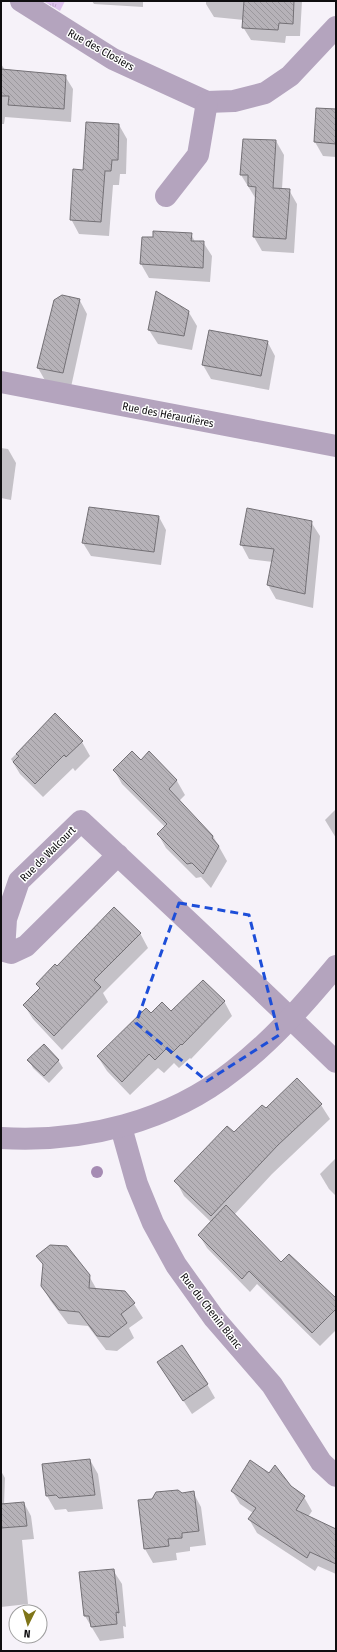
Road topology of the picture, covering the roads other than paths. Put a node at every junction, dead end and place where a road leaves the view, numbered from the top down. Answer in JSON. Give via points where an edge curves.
{"nodes":[{"id":1,"x":21,"y":1,"type":"edge"},
{"id":2,"x":336,"y":27,"type":"edge"},
{"id":3,"x":207,"y":102,"type":"junction"},
{"id":4,"x":166,"y":196,"type":"dead end"},
{"id":5,"x":1,"y":382,"type":"edge"},
{"id":6,"x":336,"y":446,"type":"edge"},
{"id":7,"x":118,"y":855,"type":"junction"},
{"id":8,"x":336,"y":966,"type":"edge"},
{"id":9,"x":290,"y":1018,"type":"junction"},
{"id":10,"x":336,"y":1062,"type":"edge"},
{"id":11,"x":121,"y":1127,"type":"junction"},
{"id":12,"x":1,"y":1138,"type":"edge"},
{"id":13,"x":336,"y":1476,"type":"edge"}],
"edges":[{"from":1,"to":3,"type":"street","name":"Rue des Closiers","via":[[113,59]]},
{"from":2,"to":3,"type":"street","name":"Rue des Closiers","via":[[290,76],[265,93],[234,101]]},
{"from":3,"to":4,"type":"street","via":[[198,155]]},
{"from":5,"to":6,"type":"street","name":"Rue des Héraudières"},
{"from":7,"to":7,"type":"street","name":"Rue de Walcourt","via":[[81,821],[19,881],[6,919],[4,951],[11,953],[26,946]]},
{"from":7,"to":9,"type":"street","name":"Rue de Walcourt"},
{"from":8,"to":9,"type":"street"},
{"from":9,"to":10,"type":"street"},
{"from":9,"to":11,"type":"street","via":[[234,1070],[201,1092],[165,1111]]},
{"from":11,"to":12,"type":"street","via":[[74,1136]]},
{"from":11,"to":13,"type":"street","name":"Rue du Chenin Blanc","via":[[137,1184],[153,1223],[176,1265],[214,1318],[272,1385],[321,1462]]}]}
